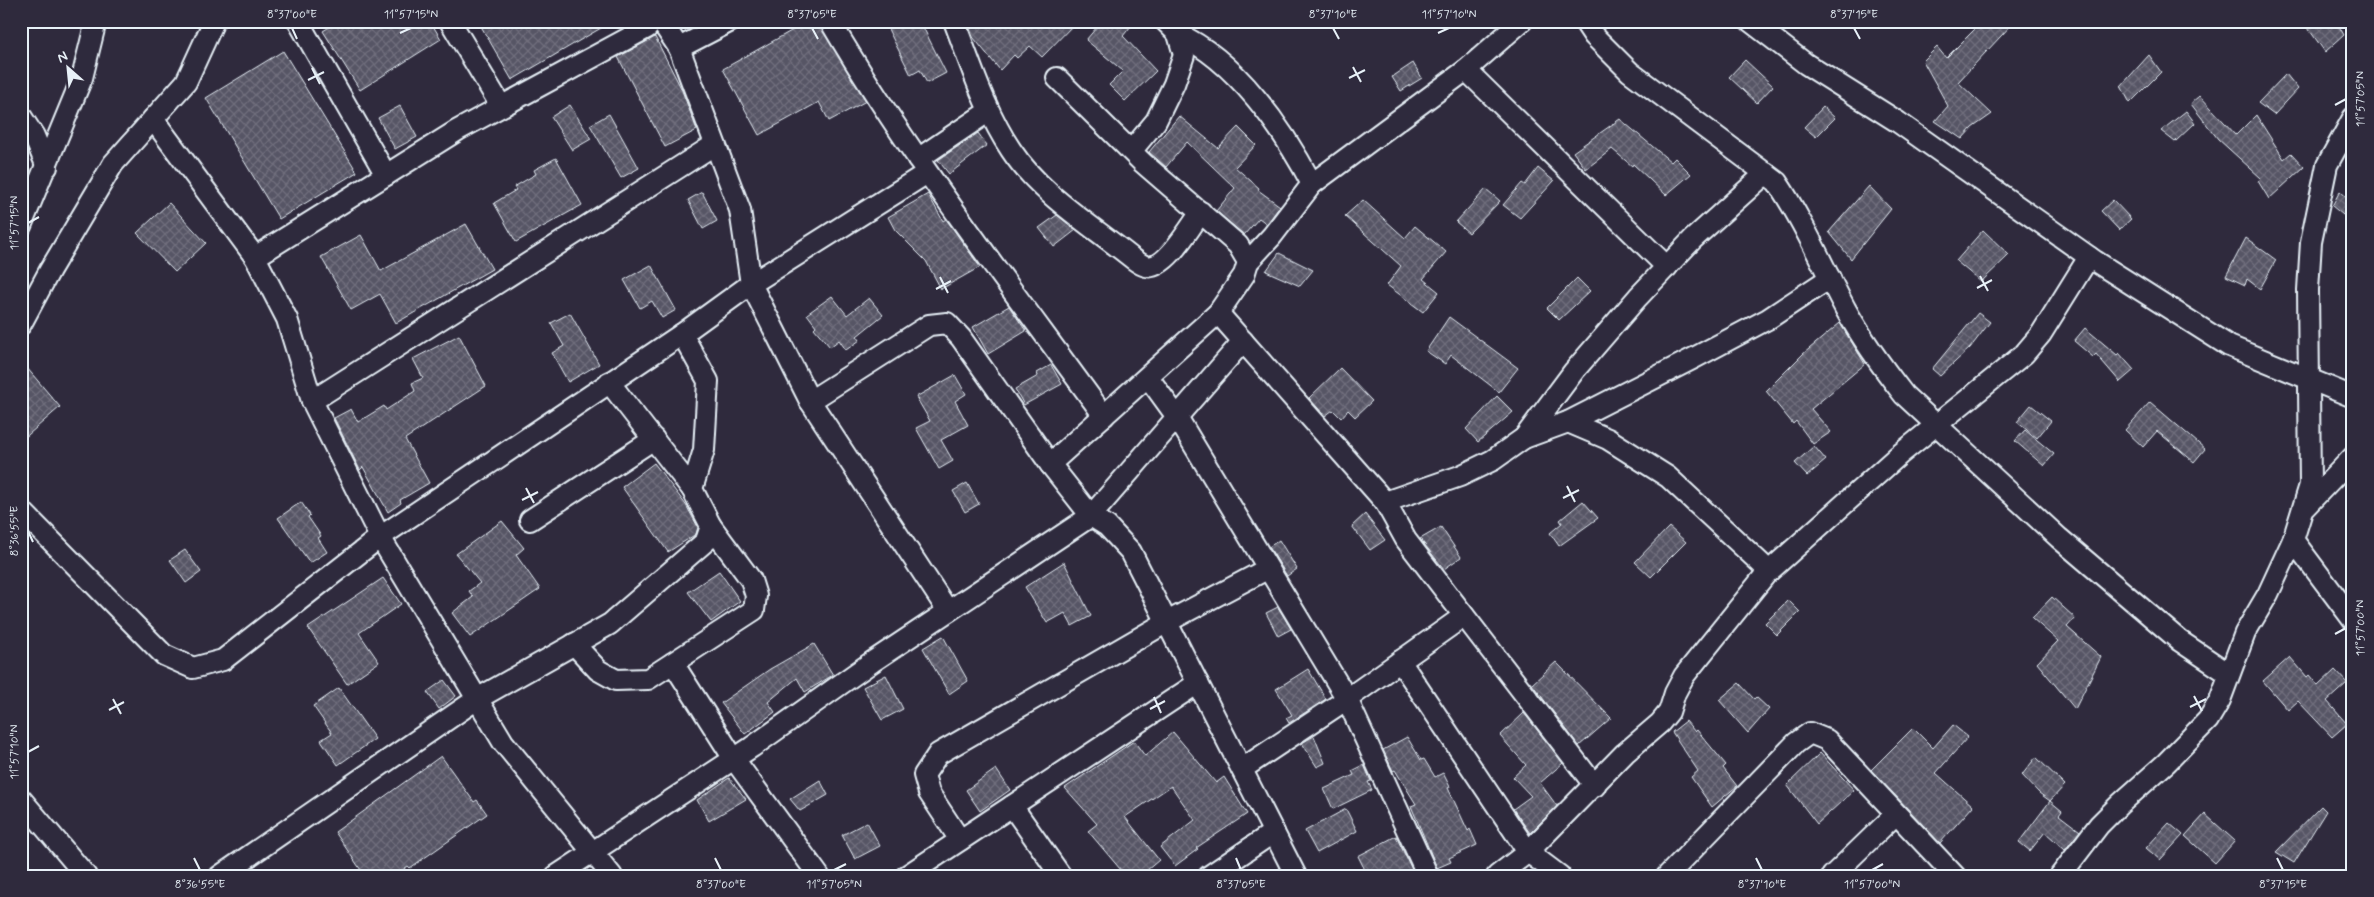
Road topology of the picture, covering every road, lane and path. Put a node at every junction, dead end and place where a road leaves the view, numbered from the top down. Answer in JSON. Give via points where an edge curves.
{"nodes":[{"id":1,"x":96,"y":21,"type":"edge"},
{"id":2,"x":214,"y":21,"type":"edge"},
{"id":3,"x":298,"y":21,"type":"edge"},
{"id":4,"x":450,"y":21,"type":"edge"},
{"id":5,"x":652,"y":21,"type":"edge"},
{"id":6,"x":662,"y":21,"type":"edge"},
{"id":7,"x":731,"y":21,"type":"edge"},
{"id":8,"x":830,"y":21,"type":"edge"},
{"id":9,"x":954,"y":21,"type":"edge"},
{"id":10,"x":1522,"y":21,"type":"edge"},
{"id":11,"x":1584,"y":21,"type":"edge"},
{"id":12,"x":1750,"y":21,"type":"edge"},
{"id":13,"x":1171,"y":28,"type":"edge"},
{"id":14,"x":679,"y":48,"type":"junction"},
{"id":15,"x":1466,"y":70,"type":"junction"},
{"id":16,"x":1057,"y":78,"type":"dead end"},
{"id":17,"x":501,"y":106,"type":"junction"},
{"id":18,"x":989,"y":111,"type":"junction"},
{"id":19,"x":21,"y":116,"type":"edge"},
{"id":20,"x":2353,"y":118,"type":"edge"},
{"id":21,"x":153,"y":119,"type":"junction"},
{"id":22,"x":714,"y":145,"type":"junction"},
{"id":23,"x":1132,"y":150,"type":"junction"},
{"id":24,"x":922,"y":166,"type":"junction"},
{"id":25,"x":47,"y":167,"type":"junction"},
{"id":26,"x":1766,"y":173,"type":"junction"},
{"id":27,"x":386,"y":175,"type":"junction"},
{"id":28,"x":1312,"y":184,"type":"junction"},
{"id":29,"x":1201,"y":212,"type":"junction"},
{"id":30,"x":21,"y":226,"type":"edge"},
{"id":31,"x":255,"y":257,"type":"junction"},
{"id":32,"x":2089,"y":257,"type":"junction"},
{"id":33,"x":1248,"y":262,"type":"junction"},
{"id":34,"x":1667,"y":267,"type":"junction"},
{"id":35,"x":1830,"y":278,"type":"junction"},
{"id":36,"x":751,"y":284,"type":"junction"},
{"id":37,"x":1218,"y":313,"type":"junction"},
{"id":38,"x":21,"y":324,"type":"edge"},
{"id":39,"x":682,"y":334,"type":"junction"},
{"id":40,"x":1243,"y":341,"type":"junction"},
{"id":41,"x":1148,"y":377,"type":"junction"},
{"id":42,"x":2310,"y":379,"type":"junction"},
{"id":43,"x":609,"y":382,"type":"junction"},
{"id":44,"x":2353,"y":397,"type":"edge"},
{"id":45,"x":312,"y":401,"type":"junction"},
{"id":46,"x":810,"y":401,"type":"junction"},
{"id":47,"x":1104,"y":416,"type":"junction"},
{"id":48,"x":1177,"y":417,"type":"junction"},
{"id":49,"x":1568,"y":422,"type":"junction"},
{"id":50,"x":1937,"y":424,"type":"junction"},
{"id":51,"x":1524,"y":438,"type":"junction"},
{"id":52,"x":654,"y":439,"type":"junction"},
{"id":53,"x":2353,"y":457,"type":"edge"},
{"id":54,"x":1050,"y":464,"type":"junction"},
{"id":55,"x":692,"y":489,"type":"junction"},
{"id":56,"x":1385,"y":502,"type":"junction"},
{"id":57,"x":2305,"y":507,"type":"junction"},
{"id":58,"x":21,"y":510,"type":"edge"},
{"id":59,"x":1091,"y":516,"type":"junction"},
{"id":60,"x":530,"y":520,"type":"dead end"},
{"id":61,"x":711,"y":526,"type":"junction"},
{"id":62,"x":380,"y":537,"type":"junction"},
{"id":63,"x":2293,"y":540,"type":"junction"},
{"id":64,"x":1267,"y":569,"type":"junction"},
{"id":65,"x":1769,"y":571,"type":"junction"},
{"id":66,"x":948,"y":611,"type":"junction"},
{"id":67,"x":1464,"y":616,"type":"junction"},
{"id":68,"x":2353,"y":620,"type":"edge"},
{"id":69,"x":1167,"y":622,"type":"junction"},
{"id":70,"x":574,"y":644,"type":"junction"},
{"id":71,"x":1400,"y":661,"type":"junction"},
{"id":72,"x":673,"y":663,"type":"junction"},
{"id":73,"x":2229,"y":674,"type":"junction"},
{"id":74,"x":1198,"y":683,"type":"junction"},
{"id":75,"x":477,"y":699,"type":"junction"},
{"id":76,"x":1346,"y":699,"type":"junction"},
{"id":77,"x":734,"y":759,"type":"junction"},
{"id":78,"x":1242,"y":769,"type":"junction"},
{"id":79,"x":1595,"y":786,"type":"junction"},
{"id":80,"x":21,"y":799,"type":"edge"},
{"id":81,"x":1012,"y":806,"type":"junction"},
{"id":82,"x":1896,"y":814,"type":"junction"},
{"id":83,"x":1274,"y":832,"type":"junction"},
{"id":84,"x":960,"y":840,"type":"junction"},
{"id":85,"x":592,"y":852,"type":"junction"},
{"id":86,"x":1528,"y":852,"type":"junction"},
{"id":87,"x":86,"y":876,"type":"edge"},
{"id":88,"x":220,"y":876,"type":"edge"},
{"id":89,"x":556,"y":876,"type":"edge"},
{"id":90,"x":612,"y":876,"type":"edge"},
{"id":91,"x":819,"y":876,"type":"edge"},
{"id":92,"x":906,"y":876,"type":"edge"},
{"id":93,"x":1061,"y":876,"type":"edge"},
{"id":94,"x":1209,"y":876,"type":"edge"},
{"id":95,"x":1296,"y":876,"type":"edge"},
{"id":96,"x":1428,"y":876,"type":"edge"},
{"id":97,"x":1497,"y":876,"type":"edge"},
{"id":98,"x":1560,"y":876,"type":"edge"},
{"id":99,"x":1667,"y":876,"type":"edge"},
{"id":100,"x":1832,"y":876,"type":"edge"},
{"id":101,"x":1955,"y":876,"type":"edge"},
{"id":102,"x":2060,"y":876,"type":"edge"}],
"edges":[{"from":1,"to":25,"type":"street","via":[[82,78]]},
{"from":2,"to":21,"type":"street","via":[[186,82]]},
{"from":3,"to":27,"type":"street"},
{"from":4,"to":17,"type":"street"},
{"from":5,"to":17,"type":"street","via":[[647,28]]},
{"from":6,"to":14,"type":"street"},
{"from":7,"to":14,"type":"street"},
{"from":8,"to":24,"type":"street","via":[[868,86]]},
{"from":9,"to":18,"type":"street"},
{"from":10,"to":15,"type":"street"},
{"from":11,"to":26,"type":"street","via":[[1594,36],[1630,72]]},
{"from":12,"to":32,"type":"street","via":[[1806,64],[1898,122]]},
{"from":13,"to":23,"type":"street","via":[[1184,51],[1174,84],[1156,121]]},
{"from":13,"to":28,"type":"street","via":[[1196,42],[1256,97]]},
{"from":14,"to":22,"type":"street"},
{"from":15,"to":28,"type":"street"},
{"from":15,"to":34,"type":"street"},
{"from":16,"to":23,"type":"street"},
{"from":17,"to":27,"type":"street"},
{"from":18,"to":24,"type":"street"},
{"from":18,"to":29,"type":"street","via":[[1011,151],[1044,189],[1145,266],[1155,266],[1170,255]]},
{"from":19,"to":25,"type":"street"},
{"from":20,"to":42,"type":"street","via":[[2326,165],[2311,242],[2308,290]]},
{"from":21,"to":31,"type":"street"},
{"from":21,"to":38,"type":"street","via":[[113,164]]},
{"from":22,"to":36,"type":"street","via":[[740,210]]},
{"from":22,"to":45,"type":"street"},
{"from":23,"to":29,"type":"street"},
{"from":24,"to":36,"type":"street"},
{"from":24,"to":47,"type":"street"},
{"from":25,"to":30,"type":"street"},
{"from":26,"to":34,"type":"street"},
{"from":26,"to":35,"type":"street","via":[[1777,182],[1791,203]]},
{"from":27,"to":31,"type":"street"},
{"from":28,"to":33,"type":"street"},
{"from":29,"to":33,"type":"street","via":[[1238,245]]},
{"from":31,"to":45,"type":"street","via":[[287,320]]},
{"from":32,"to":42,"type":"street","via":[[2229,346]]},
{"from":32,"to":50,"type":"street","via":[[2041,334],[2024,354]]},
{"from":33,"to":37,"type":"street","via":[[1244,275]]},
{"from":34,"to":51,"type":"street","via":[[1574,370]]},
{"from":35,"to":49,"type":"street","via":[[1768,319]]},
{"from":35,"to":50,"type":"street","via":[[1846,311],[1887,374],[1904,395]]},
{"from":36,"to":39,"type":"street"},
{"from":36,"to":46,"type":"street"},
{"from":37,"to":40,"type":"street"},
{"from":37,"to":41,"type":"street"},
{"from":39,"to":43,"type":"street"},
{"from":39,"to":55,"type":"street","via":[[708,381],[704,450]]},
{"from":40,"to":48,"type":"street"},
{"from":40,"to":56,"type":"street"},
{"from":41,"to":47,"type":"street"},
{"from":41,"to":48,"type":"street"},
{"from":42,"to":44,"type":"street"},
{"from":42,"to":57,"type":"street","via":[[2310,485]]},
{"from":43,"to":52,"type":"street"},
{"from":43,"to":62,"type":"street"},
{"from":45,"to":62,"type":"street"},
{"from":46,"to":54,"type":"street","via":[[929,324],[947,322]]},
{"from":46,"to":66,"type":"street"},
{"from":47,"to":54,"type":"street"},
{"from":48,"to":59,"type":"street"},
{"from":48,"to":64,"type":"street"},
{"from":49,"to":51,"type":"street"},
{"from":49,"to":65,"type":"street","via":[[1608,439],[1668,477]]},
{"from":50,"to":65,"type":"street"},
{"from":50,"to":73,"type":"street","via":[[2060,538],[2180,641]]},
{"from":51,"to":56,"type":"street","via":[[1493,460],[1460,476]]},
{"from":52,"to":55,"type":"street"},
{"from":52,"to":60,"type":"street"},
{"from":53,"to":57,"type":"street"},
{"from":54,"to":59,"type":"street"},
{"from":55,"to":61,"type":"street"},
{"from":56,"to":67,"type":"street","via":[[1406,540]]},
{"from":57,"to":63,"type":"street"},
{"from":58,"to":62,"type":"street","via":[[164,655],[193,668],[223,660]]},
{"from":59,"to":66,"type":"street"},
{"from":59,"to":69,"type":"street","via":[[1107,526],[1131,552]]},
{"from":61,"to":70,"type":"street","via":[[706,541],[610,624]]},
{"from":61,"to":72,"type":"street","via":[[751,580],[756,596],[754,610]]},
{"from":62,"to":75,"type":"street"},
{"from":63,"to":68,"type":"street"},
{"from":63,"to":73,"type":"street","via":[[2268,594],[2245,633]]},
{"from":64,"to":69,"type":"street"},
{"from":64,"to":76,"type":"street"},
{"from":65,"to":79,"type":"street","via":[[1684,676],[1669,712]]},
{"from":66,"to":77,"type":"street"},
{"from":67,"to":71,"type":"street"},
{"from":67,"to":79,"type":"street"},
{"from":69,"to":74,"type":"street"},
{"from":69,"to":84,"type":"street","via":[[938,754],[924,774],[929,792]]},
{"from":70,"to":72,"type":"street","via":[[598,670],[616,680],[648,679]]},
{"from":70,"to":75,"type":"street"},
{"from":71,"to":76,"type":"street"},
{"from":71,"to":86,"type":"street"},
{"from":72,"to":77,"type":"street"},
{"from":73,"to":102,"type":"street","via":[[2220,700],[2208,720],[2099,825]]},
{"from":74,"to":78,"type":"street"},
{"from":74,"to":81,"type":"street"},
{"from":75,"to":85,"type":"street","via":[[503,742]]},
{"from":75,"to":88,"type":"street"},
{"from":76,"to":78,"type":"street"},
{"from":76,"to":96,"type":"street"},
{"from":77,"to":85,"type":"street"},
{"from":77,"to":91,"type":"street"},
{"from":78,"to":83,"type":"street"},
{"from":79,"to":86,"type":"street"},
{"from":80,"to":87,"type":"street"},
{"from":81,"to":84,"type":"street"},
{"from":81,"to":93,"type":"street"},
{"from":82,"to":99,"type":"street","via":[[1827,740],[1810,733],[1796,743]]},
{"from":82,"to":100,"type":"street"},
{"from":82,"to":101,"type":"street"},
{"from":83,"to":94,"type":"street"},
{"from":83,"to":95,"type":"street"},
{"from":84,"to":92,"type":"street"},
{"from":85,"to":89,"type":"street"},
{"from":85,"to":90,"type":"street"},
{"from":86,"to":97,"type":"street"},
{"from":86,"to":98,"type":"street"}]}
